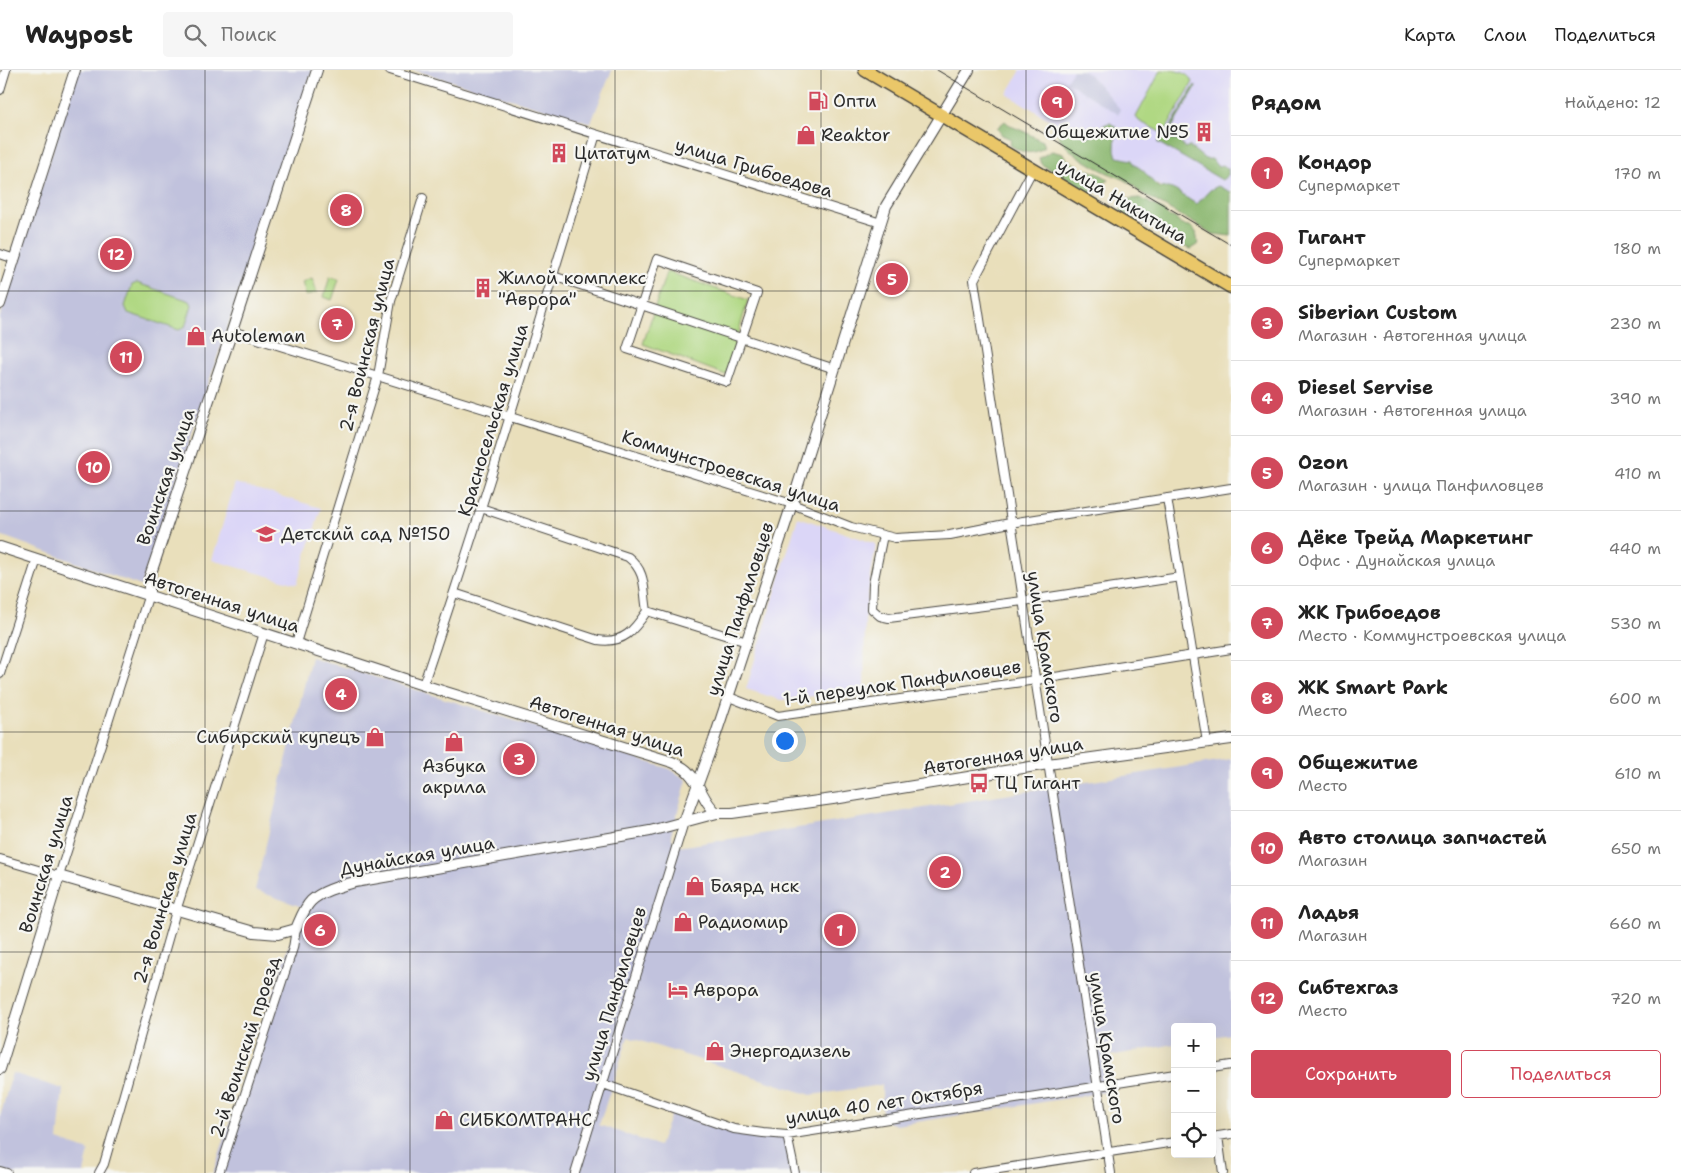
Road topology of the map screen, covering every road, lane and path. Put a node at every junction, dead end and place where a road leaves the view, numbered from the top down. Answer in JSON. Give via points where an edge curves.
{"nodes":[{"id":1,"x":6,"y":70,"type":"edge"},
{"id":2,"x":75,"y":70,"type":"edge"},
{"id":3,"x":317,"y":70,"type":"edge"},
{"id":4,"x":390,"y":70,"type":"edge"},
{"id":5,"x":865,"y":70,"type":"edge"},
{"id":6,"x":969,"y":70,"type":"edge"},
{"id":7,"x":0,"y":90,"type":"edge"},
{"id":8,"x":942,"y":115,"type":"junction"},
{"id":9,"x":596,"y":134,"type":"junction"},
{"id":10,"x":1033,"y":169,"type":"junction"},
{"id":11,"x":423,"y":198,"type":"dead end"},
{"id":12,"x":881,"y":223,"type":"junction"},
{"id":13,"x":0,"y":254,"type":"edge"},
{"id":14,"x":15,"y":259,"type":"junction"},
{"id":15,"x":553,"y":276,"type":"junction"},
{"id":16,"x":1231,"y":287,"type":"edge"},
{"id":17,"x":0,"y":304,"type":"edge"},
{"id":18,"x":642,"y":306,"type":"junction"},
{"id":19,"x":232,"y":331,"type":"junction"},
{"id":20,"x":741,"y":338,"type":"junction"},
{"id":21,"x":834,"y":369,"type":"junction"},
{"id":22,"x":378,"y":376,"type":"junction"},
{"id":23,"x":510,"y":417,"type":"junction"},
{"id":24,"x":1231,"y":488,"type":"edge"},
{"id":25,"x":1167,"y":498,"type":"junction"},
{"id":26,"x":792,"y":504,"type":"junction"},
{"id":27,"x":481,"y":508,"type":"junction"},
{"id":28,"x":1010,"y":523,"type":"junction"},
{"id":29,"x":883,"y":535,"type":"junction"},
{"id":30,"x":0,"y":547,"type":"edge"},
{"id":31,"x":37,"y":559,"type":"junction"},
{"id":32,"x":1180,"y":577,"type":"junction"},
{"id":33,"x":454,"y":593,"type":"junction"},
{"id":34,"x":148,"y":594,"type":"junction"},
{"id":35,"x":1023,"y":601,"type":"junction"},
{"id":36,"x":647,"y":611,"type":"junction"},
{"id":37,"x":264,"y":633,"type":"junction"},
{"id":38,"x":746,"y":642,"type":"junction"},
{"id":39,"x":296,"y":643,"type":"junction"},
{"id":40,"x":1231,"y":649,"type":"edge"},
{"id":41,"x":1193,"y":655,"type":"junction"},
{"id":42,"x":0,"y":674,"type":"edge"},
{"id":43,"x":1036,"y":680,"type":"junction"},
{"id":44,"x":423,"y":685,"type":"junction"},
{"id":45,"x":729,"y":697,"type":"junction"},
{"id":46,"x":1231,"y":739,"type":"edge"},
{"id":47,"x":1207,"y":742,"type":"junction"},
{"id":48,"x":1048,"y":764,"type":"junction"},
{"id":49,"x":697,"y":785,"type":"junction"},
{"id":50,"x":717,"y":813,"type":"junction"},
{"id":51,"x":684,"y":822,"type":"junction"},
{"id":52,"x":0,"y":859,"type":"edge"},
{"id":53,"x":59,"y":876,"type":"junction"},
{"id":54,"x":176,"y":910,"type":"junction"},
{"id":55,"x":296,"y":929,"type":"junction"},
{"id":56,"x":1231,"y":1065,"type":"edge"},
{"id":57,"x":1216,"y":1067,"type":"edge"},
{"id":58,"x":0,"y":1069,"type":"edge"},
{"id":59,"x":1171,"y":1075,"type":"edge"},
{"id":60,"x":603,"y":1084,"type":"junction"},
{"id":61,"x":1098,"y":1086,"type":"junction"},
{"id":62,"x":1231,"y":1134,"type":"edge"},
{"id":63,"x":787,"y":1135,"type":"junction"},
{"id":64,"x":1216,"y":1136,"type":"edge"},
{"id":65,"x":1216,"y":1141,"type":"edge"},
{"id":66,"x":1171,"y":1143,"type":"edge"},
{"id":67,"x":1108,"y":1151,"type":"junction"},
{"id":68,"x":0,"y":1171,"type":"edge"},
{"id":69,"x":1000,"y":1171,"type":"edge"},
{"id":70,"x":6,"y":1173,"type":"edge"},
{"id":71,"x":99,"y":1173,"type":"edge"},
{"id":72,"x":219,"y":1173,"type":"edge"},
{"id":73,"x":575,"y":1173,"type":"edge"},
{"id":74,"x":795,"y":1173,"type":"edge"},
{"id":75,"x":973,"y":1173,"type":"edge"},
{"id":76,"x":1111,"y":1173,"type":"edge"},
{"id":77,"x":1223,"y":1173,"type":"edge"}],
"edges":[{"from":1,"to":7,"type":"street"},
{"from":2,"to":14,"type":"street"},
{"from":3,"to":19,"type":"street","name":"Воинская улица"},
{"from":4,"to":9,"type":"street","name":"улица Грибоедова"},
{"from":5,"to":8,"type":"main road","name":"улица Никитина"},
{"from":6,"to":8,"type":"street","name":"улица Панфиловцев"},
{"from":8,"to":10,"type":"main road","name":"улица Никитина"},
{"from":8,"to":12,"type":"street","name":"улица Панфиловцев","via":[[886,206]]},
{"from":9,"to":12,"type":"street","name":"улица Грибоедова"},
{"from":9,"to":15,"type":"street","name":"Красносельская улица"},
{"from":10,"to":16,"type":"main road","name":"улица Никитина"},
{"from":10,"to":28,"type":"street","name":"улица Крамского","via":[[974,280]]},
{"from":11,"to":22,"type":"street","name":"2-я Воинская улица","via":[[391,301]]},
{"from":12,"to":21,"type":"street","name":"улица Панфиловцев"},
{"from":13,"to":14,"type":"street"},
{"from":14,"to":17,"type":"street"},
{"from":15,"to":18,"type":"street"},
{"from":15,"to":23,"type":"street","name":"Красносельская улица"},
{"from":18,"to":20,"type":"street"},
{"from":18,"to":20,"type":"street","via":[[627,349],[727,382]]},
{"from":18,"to":20,"type":"street","via":[[657,259],[757,293]]},
{"from":19,"to":22,"type":"street","name":"Коммунстроевская улица"},
{"from":19,"to":34,"type":"street","name":"Воинская улица","via":[[149,579]]},
{"from":20,"to":21,"type":"street"},
{"from":21,"to":26,"type":"street","name":"улица Панфиловцев"},
{"from":22,"to":23,"type":"street","name":"Коммунстроевская улица"},
{"from":22,"to":39,"type":"street","name":"2-я Воинская улица"},
{"from":23,"to":26,"type":"street","name":"Коммунстроевская улица"},
{"from":23,"to":27,"type":"street","name":"Красносельская улица"},
{"from":24,"to":25,"type":"street","name":"Коммунстроевская улица"},
{"from":25,"to":28,"type":"street","name":"Коммунстроевская улица"},
{"from":25,"to":32,"type":"street"},
{"from":26,"to":29,"type":"street","name":"Коммунстроевская улица"},
{"from":26,"to":38,"type":"street","name":"улица Панфиловцев"},
{"from":27,"to":33,"type":"street","name":"Красносельская улица"},
{"from":27,"to":36,"type":"street","via":[[628,557],[641,573]]},
{"from":28,"to":29,"type":"street","name":"Коммунстроевская улица","via":[[950,535],[895,538]]},
{"from":28,"to":35,"type":"street","name":"улица Крамского"},
{"from":29,"to":35,"type":"street","via":[[873,584],[872,609],[880,616],[889,618]]},
{"from":30,"to":31,"type":"street","name":"Автогенная улица"},
{"from":31,"to":34,"type":"street","name":"Автогенная улица"},
{"from":31,"to":42,"type":"street"},
{"from":32,"to":35,"type":"street"},
{"from":32,"to":41,"type":"street"},
{"from":33,"to":36,"type":"street","via":[[609,642],[620,639],[635,628]]},
{"from":33,"to":44,"type":"street","name":"Красносельская улица"},
{"from":34,"to":37,"type":"street","name":"Автогенная улица"},
{"from":34,"to":53,"type":"street","name":"Воинская улица"},
{"from":35,"to":43,"type":"street","name":"улица Крамского"},
{"from":36,"to":38,"type":"street"},
{"from":37,"to":39,"type":"street","name":"Автогенная улица"},
{"from":37,"to":54,"type":"street","name":"2-я Воинская улица"},
{"from":38,"to":45,"type":"street","name":"улица Панфиловцев"},
{"from":39,"to":44,"type":"street","name":"Автогенная улица"},
{"from":40,"to":41,"type":"street","name":"1-й переулок Панфиловцев"},
{"from":41,"to":43,"type":"street","name":"1-й переулок Панфиловцев"},
{"from":41,"to":47,"type":"street"},
{"from":43,"to":45,"type":"street","name":"1-й переулок Панфиловцев","via":[[778,716]]},
{"from":43,"to":48,"type":"street","name":"улица Крамского"},
{"from":44,"to":49,"type":"street","name":"Автогенная улица","via":[[672,762],[691,774]]},
{"from":45,"to":49,"type":"street","name":"улица Панфиловцев"},
{"from":46,"to":47,"type":"street","name":"Автогенная улица"},
{"from":47,"to":48,"type":"street","name":"Автогенная улица"},
{"from":48,"to":50,"type":"street","name":"Автогенная улица","via":[[840,798]]},
{"from":48,"to":61,"type":"street","name":"улица Крамского"},
{"from":49,"to":50,"type":"street","name":"Автогенная улица"},
{"from":49,"to":51,"type":"street","name":"улица Панфиловцев"},
{"from":50,"to":51,"type":"street","name":"Дунайская улица"},
{"from":51,"to":55,"type":"street","name":"Дунайская улица","via":[[650,831],[333,888],[311,900]]},
{"from":51,"to":60,"type":"street","name":"улица Панфиловцев"},
{"from":52,"to":53,"type":"street"},
{"from":53,"to":54,"type":"street"},
{"from":53,"to":58,"type":"street","name":"Воинская улица"},
{"from":54,"to":55,"type":"street","via":[[254,932],[278,934]]},
{"from":54,"to":71,"type":"street","name":"2-я Воинская улица"},
{"from":55,"to":72,"type":"street","name":"2-й Воинский проезд","via":[[293,948]]},
{"from":56,"to":57,"type":"street"},
{"from":59,"to":61,"type":"street","name":"улица 40 лет Октября"},
{"from":60,"to":63,"type":"street","name":"улица 40 лет Октября","via":[[734,1129]]},
{"from":60,"to":73,"type":"street","name":"улица Панфиловцев"},
{"from":61,"to":63,"type":"street","name":"улица 40 лет Октября"},
{"from":61,"to":67,"type":"street","name":"улица Крамского"},
{"from":62,"to":64,"type":"street"},
{"from":63,"to":74,"type":"street"},
{"from":65,"to":77,"type":"street"},
{"from":66,"to":67,"type":"street"},
{"from":67,"to":69,"type":"street"},
{"from":67,"to":76,"type":"street","name":"улица Крамского"},
{"from":68,"to":70,"type":"street"},
{"from":69,"to":75,"type":"street"}]}
